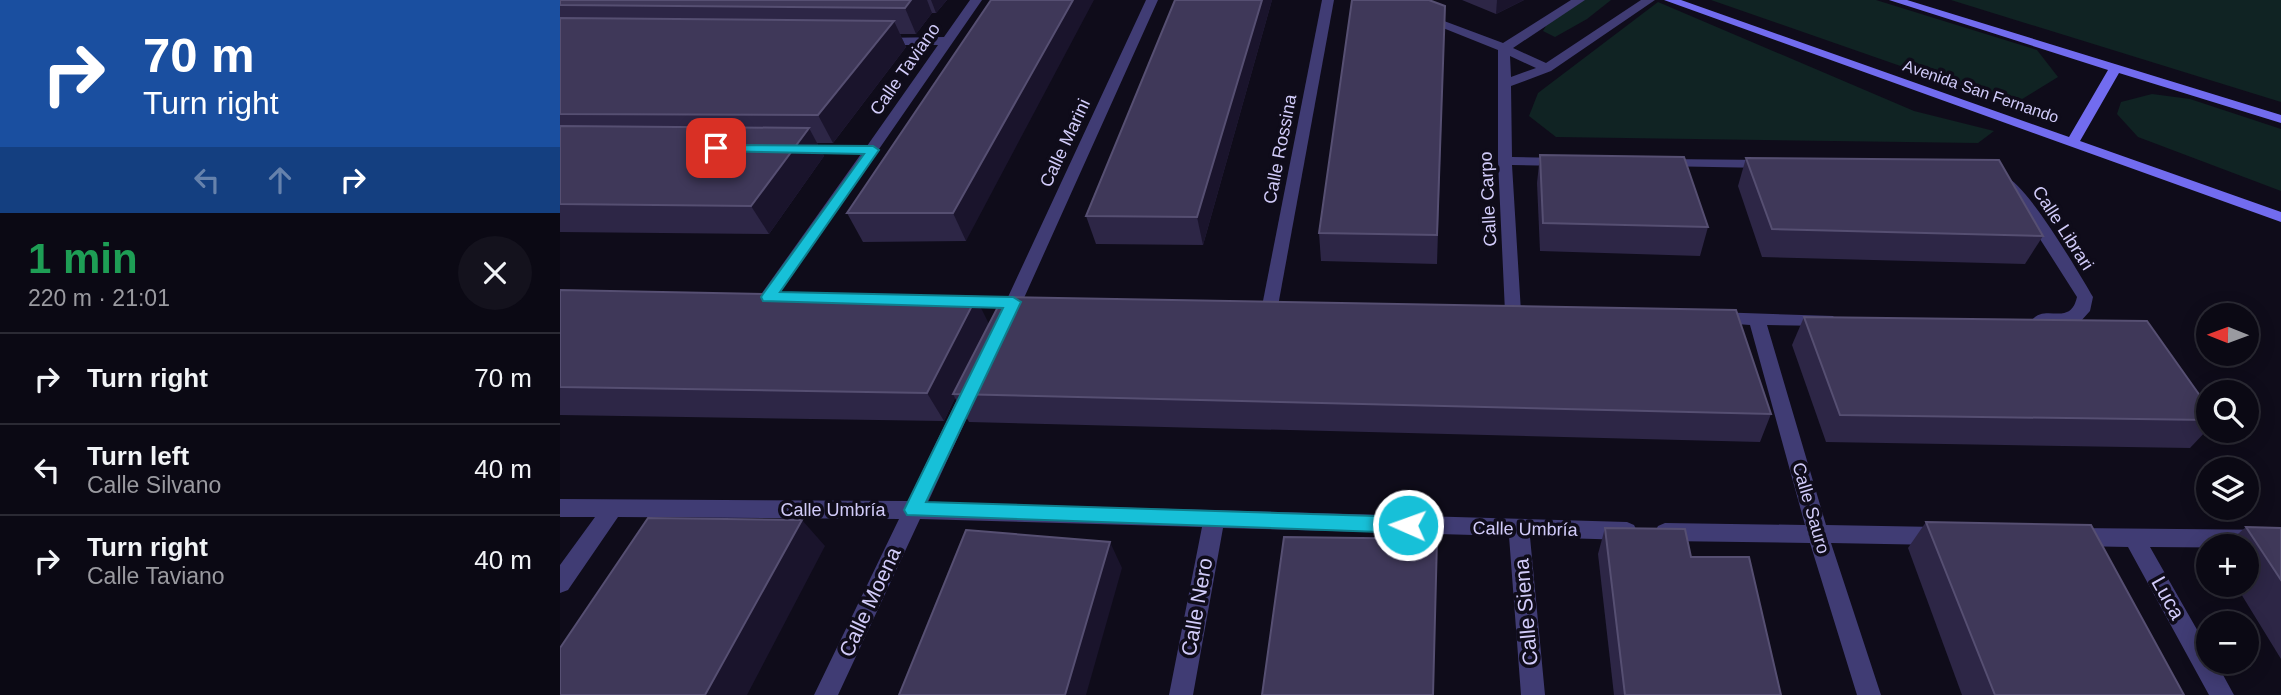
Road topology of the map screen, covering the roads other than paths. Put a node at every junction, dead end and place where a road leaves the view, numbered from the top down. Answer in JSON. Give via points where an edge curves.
{"nodes":[{"id":1,"x":976,"y":0,"type":"edge"},
{"id":2,"x":1152,"y":0,"type":"edge"},
{"id":3,"x":1328,"y":0,"type":"edge"},
{"id":4,"x":1579,"y":0,"type":"edge"},
{"id":5,"x":1649,"y":0,"type":"edge"},
{"id":6,"x":1670,"y":0,"type":"edge"},
{"id":7,"x":1895,"y":0,"type":"edge"},
{"id":8,"x":1413,"y":14,"type":"edge"},
{"id":9,"x":864,"y":41,"type":"edge"},
{"id":10,"x":947,"y":41,"type":"junction"},
{"id":11,"x":1504,"y":48,"type":"junction"},
{"id":12,"x":1547,"y":68,"type":"junction"},
{"id":13,"x":2115,"y":68,"type":"junction"},
{"id":14,"x":1504,"y":84,"type":"junction"},
{"id":15,"x":2281,"y":119,"type":"edge"},
{"id":16,"x":2073,"y":141,"type":"junction"},
{"id":17,"x":778,"y":149,"type":"edge"},
{"id":18,"x":873,"y":150,"type":"junction"},
{"id":19,"x":1505,"y":161,"type":"junction"},
{"id":20,"x":1573,"y":162,"type":"edge"},
{"id":21,"x":1642,"y":163,"type":"edge"},
{"id":22,"x":1780,"y":165,"type":"edge"},
{"id":23,"x":1990,"y":174,"type":"edge"},
{"id":24,"x":2281,"y":217,"type":"edge"},
{"id":25,"x":795,"y":298,"type":"edge"},
{"id":26,"x":931,"y":301,"type":"edge"},
{"id":27,"x":1013,"y":302,"type":"junction"},
{"id":28,"x":1040,"y":303,"type":"edge"},
{"id":29,"x":1270,"y":306,"type":"edge"},
{"id":30,"x":1513,"y":312,"type":"edge"},
{"id":31,"x":1703,"y":318,"type":"edge"},
{"id":32,"x":1757,"y":320,"type":"junction"},
{"id":33,"x":1838,"y":320,"type":"edge"},
{"id":34,"x":2027,"y":321,"type":"edge"},
{"id":35,"x":1001,"y":327,"type":"edge"},
{"id":36,"x":978,"y":376,"type":"edge"},
{"id":37,"x":560,"y":509,"type":"edge"},
{"id":38,"x":611,"y":510,"type":"junction"},
{"id":39,"x":913,"y":510,"type":"junction"},
{"id":40,"x":1214,"y":519,"type":"junction"},
{"id":41,"x":1519,"y":529,"type":"junction"},
{"id":42,"x":1818,"y":535,"type":"junction"},
{"id":43,"x":1955,"y":536,"type":"edge"},
{"id":44,"x":2051,"y":537,"type":"edge"},
{"id":45,"x":2134,"y":538,"type":"junction"},
{"id":46,"x":2281,"y":539,"type":"edge"},
{"id":47,"x":560,"y":583,"type":"edge"},
{"id":48,"x":827,"y":695,"type":"edge"},
{"id":49,"x":1181,"y":695,"type":"edge"},
{"id":50,"x":1533,"y":695,"type":"edge"},
{"id":51,"x":1869,"y":695,"type":"edge"},
{"id":52,"x":2222,"y":695,"type":"edge"}],
"edges":[{"from":1,"to":10,"type":"street","name":"Calle Taviano"},
{"from":2,"to":27,"type":"street","name":"Calle Marini"},
{"from":3,"to":29,"type":"street","name":"Calle Rossina"},
{"from":4,"to":11,"type":"street"},
{"from":5,"to":12,"type":"street"},
{"from":6,"to":16,"type":"street","name":"Avenida San Fernando"},
{"from":7,"to":13,"type":"street"},
{"from":8,"to":11,"type":"street"},
{"from":9,"to":10,"type":"street"},
{"from":10,"to":18,"type":"street","name":"Calle Taviano"},
{"from":11,"to":12,"type":"street"},
{"from":11,"to":14,"type":"street","name":"Calle Carpo"},
{"from":12,"to":14,"type":"street"},
{"from":13,"to":15,"type":"street"},
{"from":13,"to":16,"type":"street"},
{"from":14,"to":19,"type":"street","name":"Calle Carpo"},
{"from":16,"to":24,"type":"street","name":"Avenida San Fernando"},
{"from":17,"to":18,"type":"street"},
{"from":18,"to":25,"type":"street","name":"Calle Taviano","via":[[761,297]]},
{"from":19,"to":20,"type":"street"},
{"from":19,"to":30,"type":"street","name":"Calle Carpo"},
{"from":21,"to":22,"type":"street"},
{"from":23,"to":34,"type":"street","name":"Calle Librari","via":[[2003,180],[2025,203],[2084,297],[2082,311],[2074,318]]},
{"from":26,"to":27,"type":"street"},
{"from":27,"to":28,"type":"street"},
{"from":27,"to":35,"type":"street","name":"Calle Marini"},
{"from":31,"to":32,"type":"street"},
{"from":32,"to":33,"type":"street"},
{"from":32,"to":42,"type":"street","name":"Calle Sauro"},
{"from":36,"to":39,"type":"street","name":"Calle Moena"},
{"from":37,"to":38,"type":"street","name":"Calle Umbría"},
{"from":38,"to":39,"type":"street","name":"Calle Umbría"},
{"from":38,"to":47,"type":"street"},
{"from":39,"to":40,"type":"street","name":"Calle Umbría"},
{"from":39,"to":48,"type":"street","name":"Calle Moena"},
{"from":40,"to":41,"type":"street","name":"Calle Umbría"},
{"from":40,"to":49,"type":"street","name":"Calle Nero"},
{"from":41,"to":42,"type":"street","name":"Calle Umbría"},
{"from":41,"to":50,"type":"street","name":"Calle Siena"},
{"from":42,"to":43,"type":"street","name":"Calle Umbría"},
{"from":42,"to":51,"type":"street","name":"Calle Sauro"},
{"from":44,"to":45,"type":"street"},
{"from":45,"to":46,"type":"street"},
{"from":45,"to":52,"type":"street","name":"Luca"}]}
